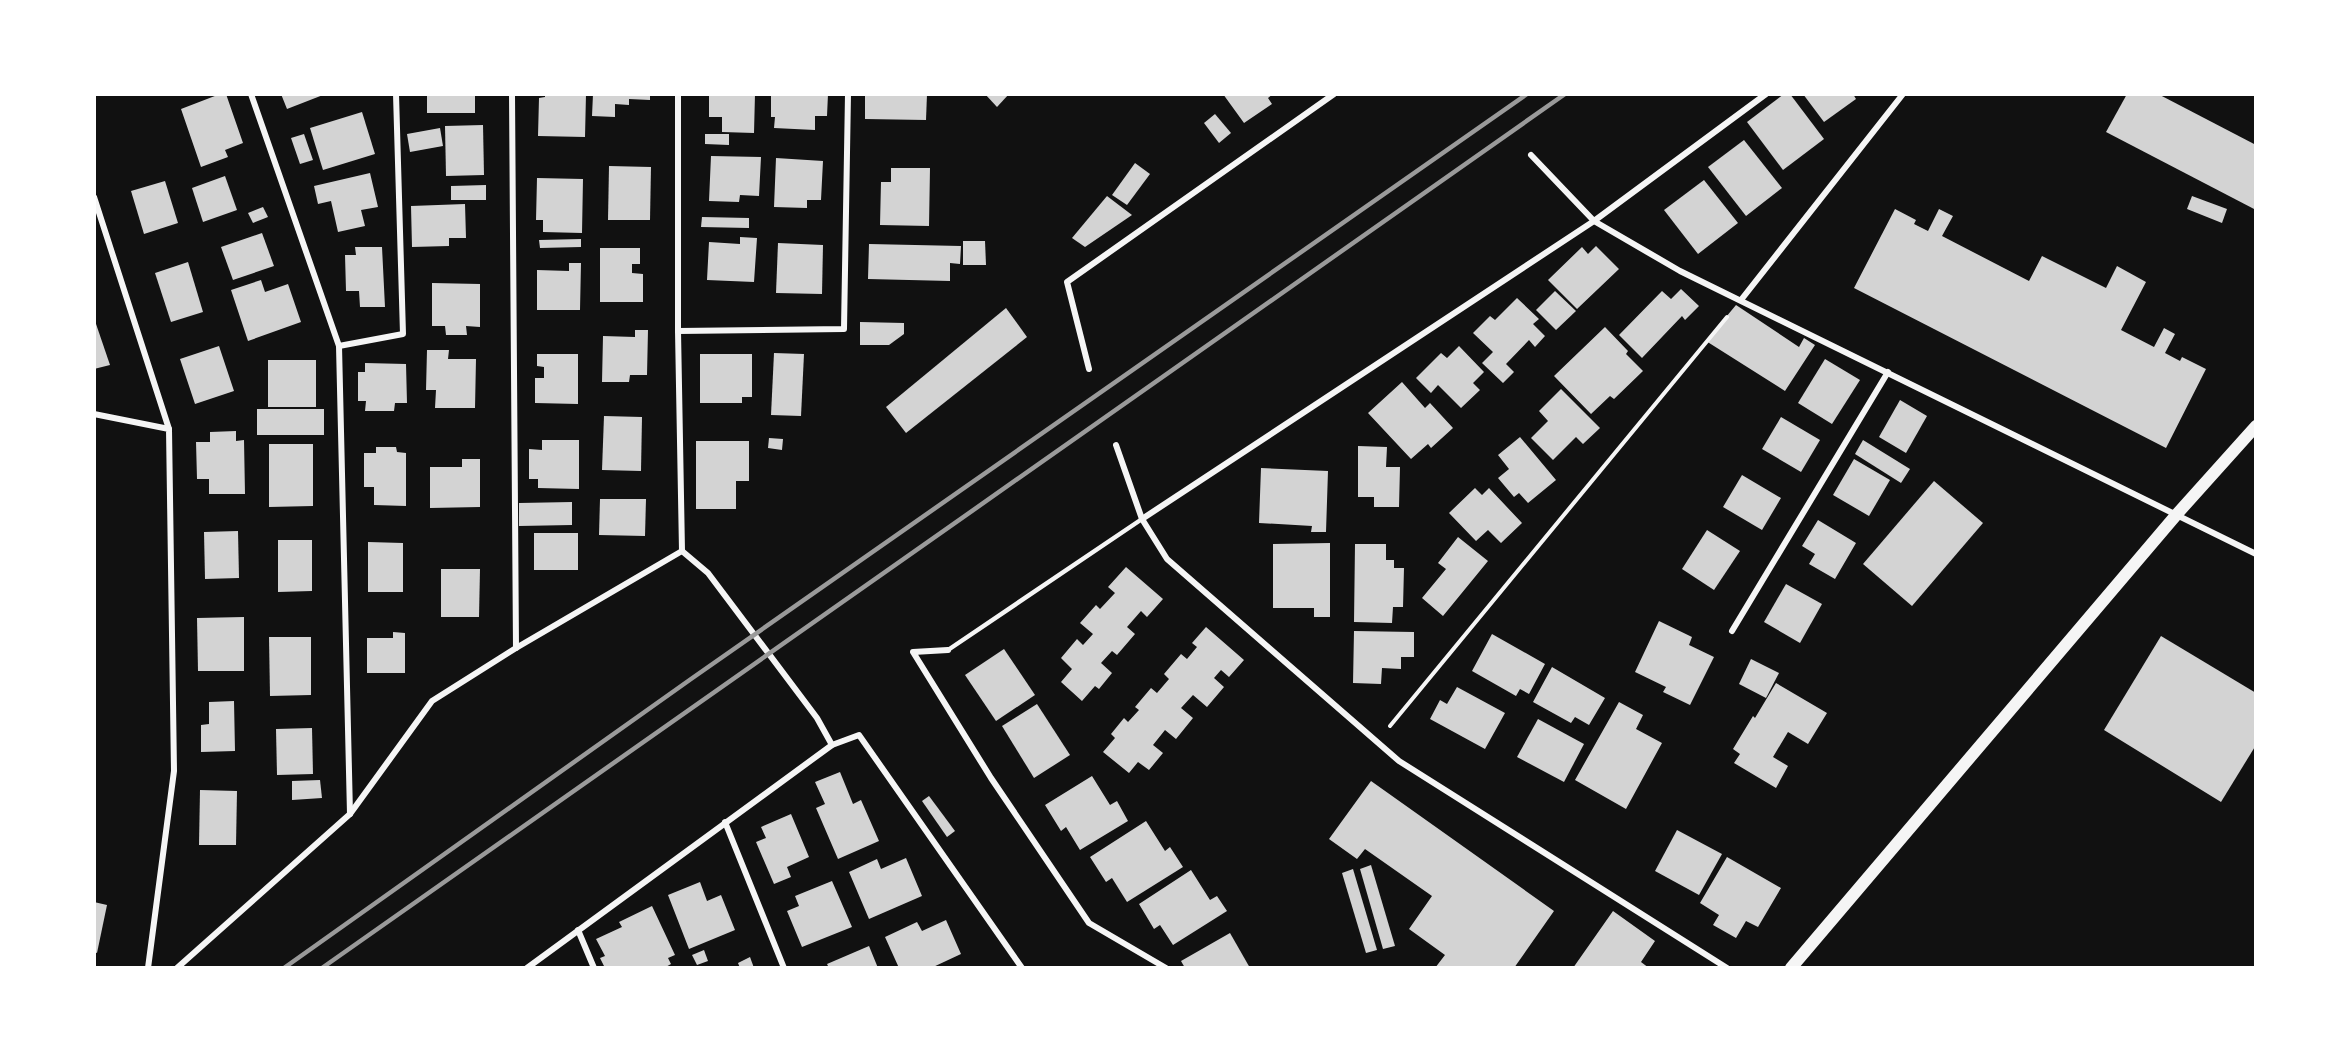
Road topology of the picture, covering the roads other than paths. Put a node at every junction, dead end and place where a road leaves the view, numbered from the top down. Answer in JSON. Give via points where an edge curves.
{"nodes":[{"id":1,"x":251,"y":94,"type":"edge"},
{"id":2,"x":396,"y":94,"type":"edge"},
{"id":3,"x":512,"y":94,"type":"edge"},
{"id":4,"x":678,"y":94,"type":"edge"},
{"id":5,"x":848,"y":94,"type":"edge"},
{"id":6,"x":1334,"y":94,"type":"edge"},
{"id":7,"x":1766,"y":94,"type":"edge"},
{"id":8,"x":1903,"y":94,"type":"edge"},
{"id":9,"x":1531,"y":155,"type":"dead end"},
{"id":10,"x":94,"y":197,"type":"edge"},
{"id":11,"x":1594,"y":221,"type":"junction"},
{"id":12,"x":1741,"y":300,"type":"junction"},
{"id":13,"x":678,"y":331,"type":"junction"},
{"id":14,"x":339,"y":346,"type":"junction"},
{"id":15,"x":1089,"y":369,"type":"dead end"},
{"id":16,"x":1888,"y":372,"type":"junction"},
{"id":17,"x":94,"y":414,"type":"edge"},
{"id":18,"x":2256,"y":426,"type":"edge"},
{"id":19,"x":169,"y":429,"type":"junction"},
{"id":20,"x":1116,"y":445,"type":"dead end"},
{"id":21,"x":2177,"y":514,"type":"junction"},
{"id":22,"x":1142,"y":519,"type":"junction"},
{"id":23,"x":682,"y":551,"type":"junction"},
{"id":24,"x":2256,"y":554,"type":"edge"},
{"id":25,"x":1732,"y":631,"type":"dead end"},
{"id":26,"x":516,"y":648,"type":"junction"},
{"id":27,"x":948,"y":650,"type":"joint"},
{"id":28,"x":832,"y":744,"type":"junction"},
{"id":29,"x":350,"y":814,"type":"junction"},
{"id":30,"x":725,"y":822,"type":"junction"},
{"id":31,"x":578,"y":930,"type":"junction"},
{"id":32,"x":148,"y":968,"type":"edge"},
{"id":33,"x":177,"y":968,"type":"edge"},
{"id":34,"x":527,"y":968,"type":"edge"},
{"id":35,"x":594,"y":968,"type":"edge"},
{"id":36,"x":783,"y":968,"type":"edge"},
{"id":37,"x":1022,"y":968,"type":"edge"},
{"id":38,"x":1166,"y":968,"type":"edge"},
{"id":39,"x":1727,"y":968,"type":"edge"},
{"id":40,"x":1791,"y":968,"type":"edge"}],
"edges":[{"from":1,"to":14,"type":"street"},
{"from":2,"to":14,"type":"street","via":[[403,334]]},
{"from":3,"to":26,"type":"street"},
{"from":4,"to":13,"type":"street"},
{"from":5,"to":13,"type":"street","via":[[844,329]]},
{"from":6,"to":15,"type":"street","via":[[1067,282]]},
{"from":7,"to":11,"type":"street"},
{"from":8,"to":12,"type":"street"},
{"from":9,"to":11,"type":"street"},
{"from":10,"to":19,"type":"street"},
{"from":11,"to":12,"type":"street","via":[[1680,271]]},
{"from":11,"to":22,"type":"street"},
{"from":12,"to":16,"type":"street"},
{"from":13,"to":23,"type":"street"},
{"from":14,"to":29,"type":"street"},
{"from":16,"to":21,"type":"street"},
{"from":16,"to":25,"type":"street"},
{"from":17,"to":19,"type":"street"},
{"from":18,"to":21,"type":"main road"},
{"from":19,"to":32,"type":"street","via":[[174,771]]},
{"from":20,"to":22,"type":"street"},
{"from":21,"to":24,"type":"street"},
{"from":21,"to":40,"type":"main road"},
{"from":22,"to":27,"type":"lane"},
{"from":22,"to":39,"type":"street","via":[[1167,559],[1399,762]]},
{"from":23,"to":26,"type":"street"},
{"from":23,"to":28,"type":"street","via":[[708,573],[817,718]]},
{"from":26,"to":29,"type":"street","via":[[432,701]]},
{"from":27,"to":38,"type":"street","via":[[913,652],[991,778],[1089,923]]},
{"from":28,"to":30,"type":"street"},
{"from":28,"to":37,"type":"street","via":[[859,735]]},
{"from":29,"to":33,"type":"street"},
{"from":30,"to":31,"type":"street"},
{"from":30,"to":36,"type":"street"},
{"from":31,"to":34,"type":"street"},
{"from":31,"to":35,"type":"street"}]}
